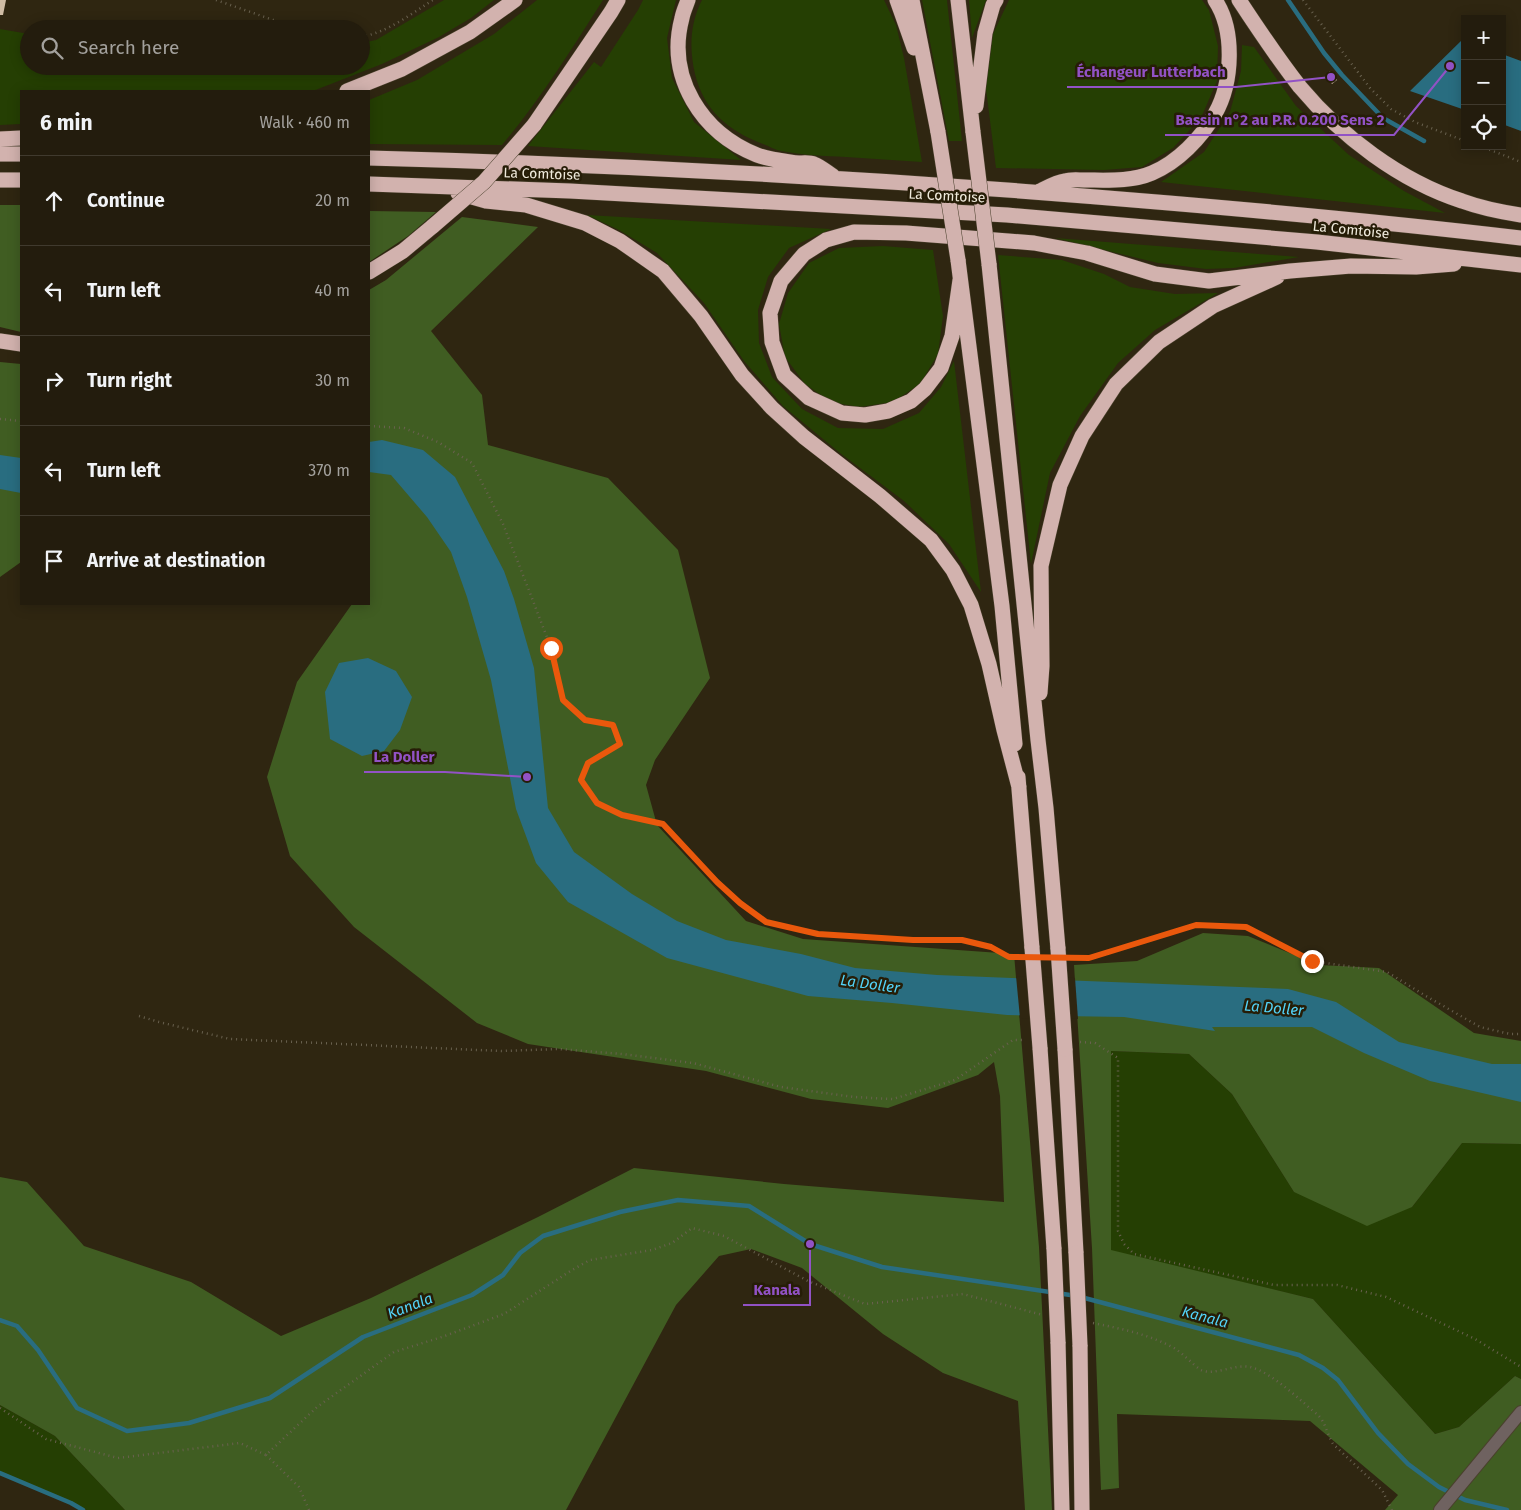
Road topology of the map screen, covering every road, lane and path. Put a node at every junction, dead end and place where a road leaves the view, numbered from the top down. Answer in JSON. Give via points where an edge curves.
{"nodes":[{"id":1,"x":216,"y":0,"type":"edge"},
{"id":2,"x":434,"y":0,"type":"edge"},
{"id":3,"x":515,"y":0,"type":"edge"},
{"id":4,"x":618,"y":0,"type":"edge"},
{"id":5,"x":688,"y":0,"type":"edge"},
{"id":6,"x":897,"y":0,"type":"edge"},
{"id":7,"x":912,"y":0,"type":"edge"},
{"id":8,"x":958,"y":0,"type":"edge"},
{"id":9,"x":996,"y":0,"type":"edge"},
{"id":10,"x":1215,"y":0,"type":"edge"},
{"id":11,"x":1239,"y":0,"type":"edge"},
{"id":12,"x":1303,"y":0,"type":"edge"},
{"id":13,"x":274,"y":20,"type":"edge"},
{"id":14,"x":370,"y":36,"type":"edge"},
{"id":15,"x":929,"y":79,"type":"junction"},
{"id":16,"x":350,"y":90,"type":"edge"},
{"id":17,"x":973,"y":129,"type":"junction"},
{"id":18,"x":20,"y":138,"type":"edge"},
{"id":19,"x":0,"y":139,"type":"edge"},
{"id":20,"x":1461,"y":139,"type":"edge"},
{"id":21,"x":1490,"y":150,"type":"edge"},
{"id":22,"x":0,"y":154,"type":"edge"},
{"id":23,"x":20,"y":154,"type":"edge"},
{"id":24,"x":370,"y":158,"type":"edge"},
{"id":25,"x":1521,"y":162,"type":"edge"},
{"id":26,"x":834,"y":177,"type":"junction"},
{"id":27,"x":0,"y":180,"type":"edge"},
{"id":28,"x":20,"y":180,"type":"edge"},
{"id":29,"x":370,"y":184,"type":"edge"},
{"id":30,"x":435,"y":186,"type":"junction"},
{"id":31,"x":1038,"y":192,"type":"junction"},
{"id":32,"x":1521,"y":215,"type":"edge"},
{"id":33,"x":1521,"y":238,"type":"edge"},
{"id":34,"x":1491,"y":262,"type":"junction"},
{"id":35,"x":1521,"y":265,"type":"edge"},
{"id":36,"x":370,"y":271,"type":"edge"},
{"id":37,"x":1290,"y":271,"type":"junction"},
{"id":38,"x":960,"y":280,"type":"junction"},
{"id":39,"x":0,"y":341,"type":"edge"},
{"id":40,"x":20,"y":344,"type":"edge"},
{"id":41,"x":0,"y":419,"type":"edge"},
{"id":42,"x":20,"y":421,"type":"edge"},
{"id":43,"x":370,"y":426,"type":"edge"},
{"id":44,"x":1038,"y":740,"type":"junction"},
{"id":45,"x":1019,"y":787,"type":"junction"},
{"id":46,"x":1025,"y":952,"type":"junction"},
{"id":47,"x":1063,"y":953,"type":"junction"},
{"id":48,"x":139,"y":1016,"type":"dead end"},
{"id":49,"x":1521,"y":1034,"type":"edge"},
{"id":50,"x":1036,"y":1044,"type":"junction"},
{"id":51,"x":1071,"y":1046,"type":"junction"},
{"id":52,"x":1048,"y":1316,"type":"dead end"},
{"id":53,"x":1086,"y":1322,"type":"dead end"},
{"id":54,"x":1521,"y":1367,"type":"edge"},
{"id":55,"x":0,"y":1408,"type":"edge"},
{"id":56,"x":1521,"y":1412,"type":"edge"},
{"id":57,"x":266,"y":1455,"type":"junction"},
{"id":58,"x":309,"y":1510,"type":"edge"},
{"id":59,"x":1062,"y":1510,"type":"edge"},
{"id":60,"x":1082,"y":1510,"type":"edge"},
{"id":61,"x":1392,"y":1510,"type":"edge"},
{"id":62,"x":1440,"y":1510,"type":"edge"}],
"edges":[{"from":1,"to":13,"type":"path"},
{"from":2,"to":14,"type":"path"},
{"from":3,"to":16,"type":"highway","via":[[470,32],[402,69]]},
{"from":4,"to":36,"type":"highway","bridge":true,"via":[[534,125],[484,182],[403,251]]},
{"from":5,"to":26,"type":"highway","via":[[678,42],[680,64],[693,104],[707,121],[722,135],[758,156],[814,164]]},
{"from":6,"to":15,"type":"highway"},
{"from":7,"to":15,"type":"highway"},
{"from":8,"to":17,"type":"highway"},
{"from":9,"to":17,"type":"highway","via":[[985,33]]},
{"from":10,"to":31,"type":"highway","via":[[1229,37],[1229,63],[1216,113],[1199,136],[1167,166],[1151,173],[1130,179],[1065,180]]},
{"from":11,"to":32,"type":"highway","via":[[1300,87],[1333,122],[1364,148],[1397,171],[1430,188],[1461,201]]},
{"from":12,"to":20,"type":"path","via":[[1370,88],[1391,109]]},
{"from":15,"to":38,"type":"highway","bridge":true},
{"from":17,"to":44,"type":"highway","bridge":true},
{"from":18,"to":19,"type":"highway"},
{"from":21,"to":25,"type":"path"},
{"from":22,"to":23,"type":"highway"},
{"from":24,"to":26,"type":"highway","name":"La Comtoise"},
{"from":26,"to":31,"type":"highway","name":"La Comtoise"},
{"from":27,"to":28,"type":"highway"},
{"from":29,"to":30,"type":"highway","name":"La Comtoise"},
{"from":30,"to":34,"type":"highway","name":"La Comtoise","via":[[580,191],[1007,216],[1317,242]]},
{"from":30,"to":45,"type":"highway","via":[[486,201],[526,205],[584,223],[620,241],[663,271],[702,316],[742,375],[772,408],[931,540],[953,570],[971,605]]},
{"from":31,"to":33,"type":"highway","name":"La Comtoise","via":[[1320,216]]},
{"from":34,"to":35,"type":"highway","name":"La Comtoise"},
{"from":34,"to":37,"type":"highway"},
{"from":37,"to":38,"type":"highway","via":[[1208,281],[1155,274],[1087,253],[1034,243],[854,232],[826,240],[804,254],[781,281],[770,313],[772,342],[784,375],[809,398],[842,413],[865,415],[888,411],[911,401],[941,368],[952,336]]},
{"from":37,"to":44,"type":"highway","via":[[1212,306],[1159,342],[1116,384],[1082,436],[1060,485],[1040,566],[1042,666]]},
{"from":38,"to":45,"type":"highway","via":[[1002,606]]},
{"from":39,"to":40,"type":"highway"},
{"from":41,"to":42,"type":"path"},
{"from":43,"to":46,"type":"path","via":[[404,428],[438,442],[472,463],[503,524],[530,593],[551,648],[563,700],[585,720],[613,725],[620,744],[588,763],[581,780],[597,803],[622,815],[663,824],[717,882],[766,922],[818,934],[962,940],[991,947],[1009,957]]},
{"from":44,"to":47,"type":"highway"},
{"from":45,"to":46,"type":"highway"},
{"from":46,"to":50,"type":"highway","bridge":true},
{"from":47,"to":49,"type":"path","via":[[1089,958],[1196,925],[1246,927],[1312,961],[1387,972],[1480,1026]]},
{"from":47,"to":51,"type":"highway","bridge":true},
{"from":48,"to":50,"type":"path","via":[[230,1039],[501,1051],[559,1049],[622,1054],[693,1064],[781,1087],[854,1097],[893,1098],[955,1080],[1013,1040]]},
{"from":50,"to":59,"type":"highway","bridge":true,"via":[[1054,1249]]},
{"from":51,"to":54,"type":"path","via":[[1095,1043],[1118,1058],[1118,1231],[1134,1254],[1274,1285],[1337,1285],[1386,1297],[1475,1339]]},
{"from":51,"to":60,"type":"highway","bridge":true},
{"from":52,"to":57,"type":"path","via":[[963,1294],[865,1304],[808,1281],[724,1236],[692,1228],[672,1243],[652,1250],[590,1260],[504,1314],[394,1352],[317,1407]]},
{"from":53,"to":61,"type":"path","via":[[1146,1335],[1184,1354],[1201,1370],[1214,1372],[1250,1367],[1272,1378],[1319,1416],[1333,1444],[1382,1490]]},
{"from":55,"to":57,"type":"path","via":[[46,1438],[118,1458],[240,1443]]},
{"from":56,"to":62,"type":"street"},
{"from":57,"to":58,"type":"path","via":[[299,1487]]}]}
